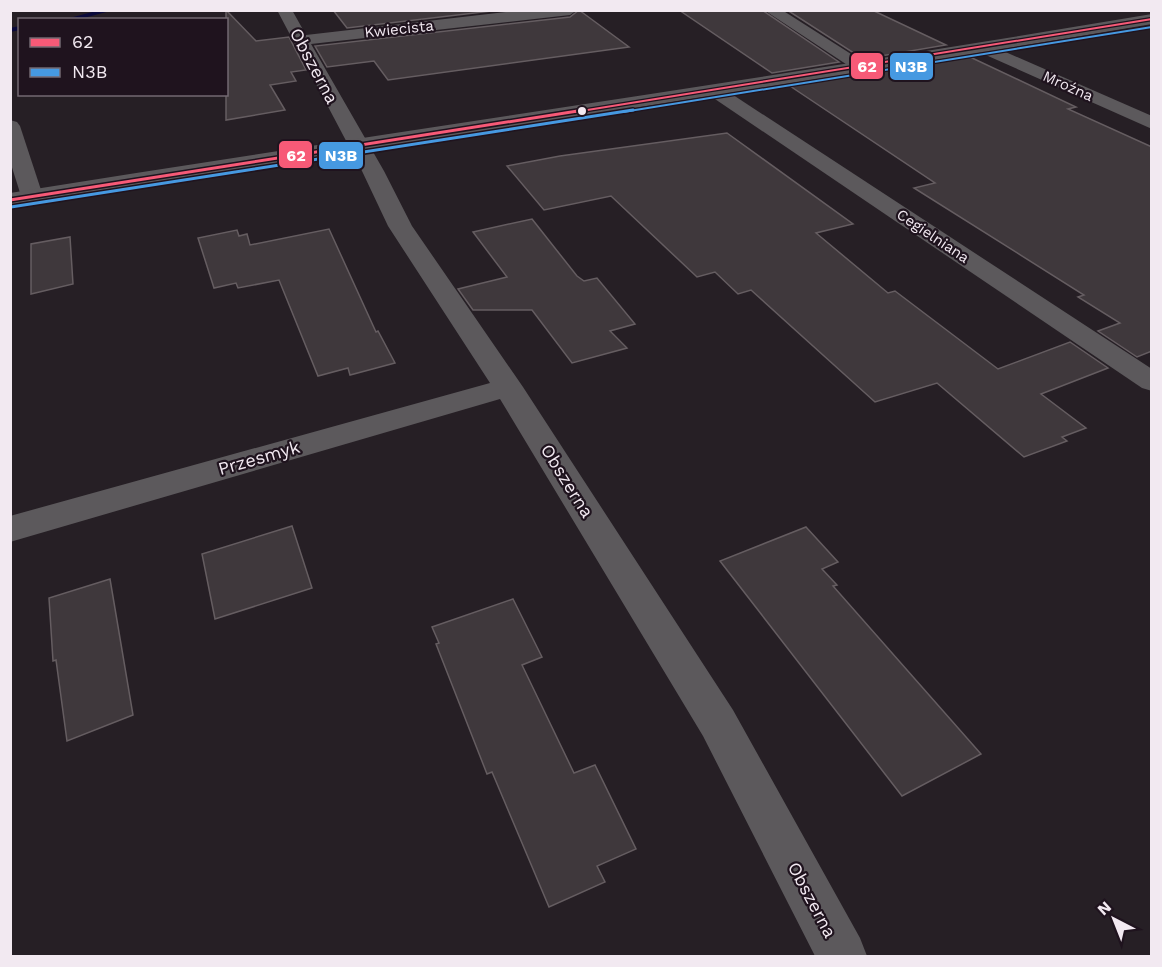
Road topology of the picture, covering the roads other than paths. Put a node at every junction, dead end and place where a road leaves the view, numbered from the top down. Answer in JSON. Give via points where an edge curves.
{"nodes":[{"id":1,"x":284,"y":10,"type":"edge"},
{"id":2,"x":570,"y":10,"type":"edge"},
{"id":3,"x":771,"y":10,"type":"edge"},
{"id":4,"x":1152,"y":19,"type":"edge"},
{"id":5,"x":301,"y":40,"type":"junction"},
{"id":6,"x":985,"y":48,"type":"junction"},
{"id":7,"x":864,"y":68,"type":"junction"},
{"id":8,"x":715,"y":91,"type":"junction"},
{"id":9,"x":1152,"y":123,"type":"edge"},
{"id":10,"x":10,"y":126,"type":"edge"},
{"id":11,"x":356,"y":144,"type":"junction"},
{"id":12,"x":32,"y":196,"type":"junction"},
{"id":13,"x":10,"y":200,"type":"edge"},
{"id":14,"x":1152,"y":382,"type":"edge"},
{"id":15,"x":508,"y":387,"type":"junction"},
{"id":16,"x":10,"y":529,"type":"edge"},
{"id":17,"x":842,"y":957,"type":"edge"}],
"edges":[{"from":1,"to":5,"type":"street","name":"Obszerna"},
{"from":2,"to":5,"type":"street","name":"Kwiecista"},
{"from":3,"to":7,"type":"street"},
{"from":4,"to":6,"type":"street"},
{"from":5,"to":11,"type":"street","name":"Obszerna"},
{"from":6,"to":7,"type":"street"},
{"from":6,"to":9,"type":"street","name":"Mroźna"},
{"from":7,"to":8,"type":"street"},
{"from":8,"to":11,"type":"street"},
{"from":8,"to":14,"type":"street","name":"Cegielniana"},
{"from":10,"to":12,"type":"street"},
{"from":11,"to":12,"type":"street"},
{"from":11,"to":15,"type":"street","name":"Obszerna","via":[[417,253]]},
{"from":12,"to":13,"type":"street"},
{"from":15,"to":16,"type":"street","name":"Przesmyk"},
{"from":15,"to":17,"type":"street","name":"Obszerna","via":[[718,723]]}]}
